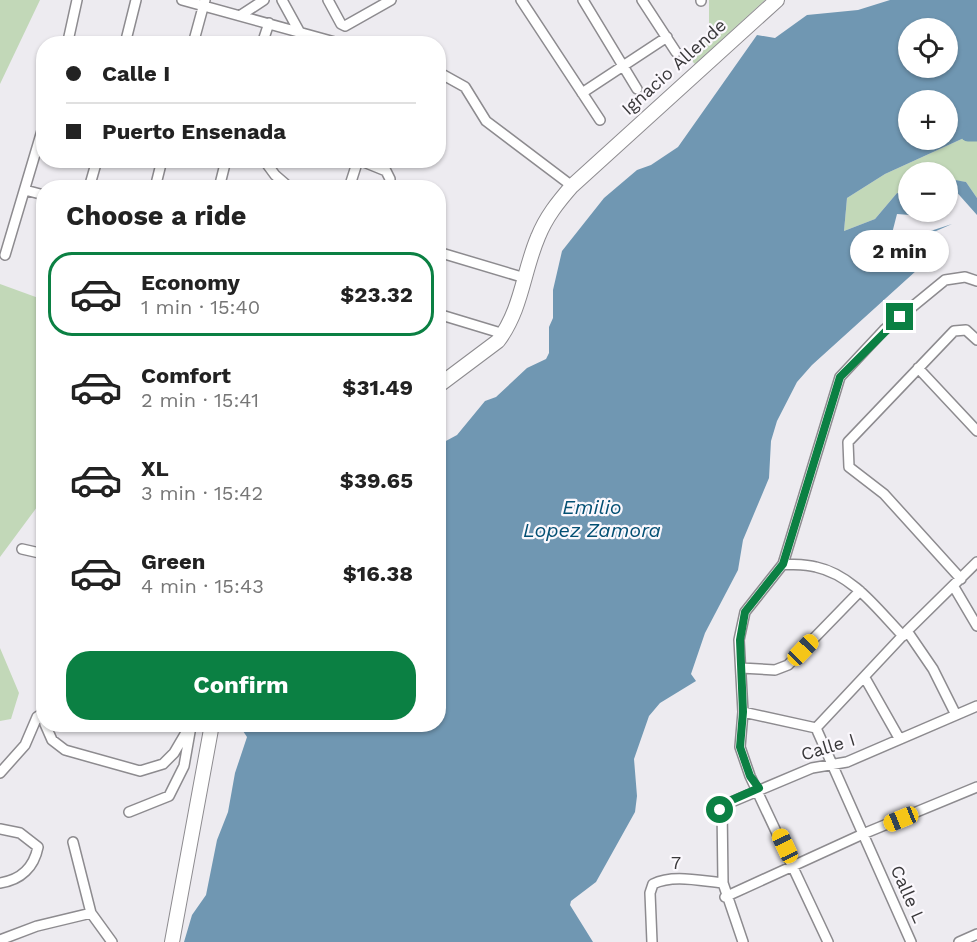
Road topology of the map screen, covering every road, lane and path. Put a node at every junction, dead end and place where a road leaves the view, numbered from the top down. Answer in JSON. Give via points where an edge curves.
{"nodes":[{"id":1,"x":77,"y":0,"type":"edge"},
{"id":2,"x":136,"y":0,"type":"edge"},
{"id":3,"x":182,"y":0,"type":"edge"},
{"id":4,"x":264,"y":0,"type":"edge"},
{"id":5,"x":282,"y":0,"type":"edge"},
{"id":6,"x":328,"y":0,"type":"edge"},
{"id":7,"x":392,"y":0,"type":"edge"},
{"id":8,"x":521,"y":0,"type":"edge"},
{"id":9,"x":583,"y":0,"type":"edge"},
{"id":10,"x":642,"y":0,"type":"edge"},
{"id":11,"x":777,"y":0,"type":"edge"},
{"id":12,"x":204,"y":3,"type":"edge"},
{"id":13,"x":241,"y":15,"type":"junction"},
{"id":14,"x":268,"y":22,"type":"junction"},
{"id":15,"x":345,"y":26,"type":"junction"},
{"id":16,"x":299,"y":31,"type":"junction"},
{"id":17,"x":69,"y":36,"type":"edge"},
{"id":18,"x":127,"y":36,"type":"edge"},
{"id":19,"x":196,"y":36,"type":"edge"},
{"id":20,"x":264,"y":36,"type":"edge"},
{"id":21,"x":316,"y":36,"type":"edge"},
{"id":22,"x":342,"y":36,"type":"edge"},
{"id":23,"x":667,"y":37,"type":"junction"},
{"id":24,"x":676,"y":52,"type":"dead end"},
{"id":25,"x":623,"y":67,"type":"junction"},
{"id":26,"x":446,"y":76,"type":"edge"},
{"id":27,"x":637,"y":88,"type":"dead end"},
{"id":28,"x":582,"y":93,"type":"junction"},
{"id":29,"x":600,"y":120,"type":"dead end"},
{"id":30,"x":36,"y":150,"type":"edge"},
{"id":31,"x":270,"y":168,"type":"edge"},
{"id":32,"x":378,"y":168,"type":"edge"},
{"id":33,"x":281,"y":180,"type":"edge"},
{"id":34,"x":390,"y":180,"type":"edge"},
{"id":35,"x":572,"y":186,"type":"junction"},
{"id":36,"x":24,"y":190,"type":"junction"},
{"id":37,"x":36,"y":193,"type":"edge"},
{"id":38,"x":446,"y":254,"type":"edge"},
{"id":39,"x":6,"y":255,"type":"dead end"},
{"id":40,"x":525,"y":278,"type":"junction"},
{"id":41,"x":977,"y":281,"type":"edge"},
{"id":42,"x":446,"y":316,"type":"edge"},
{"id":43,"x":504,"y":334,"type":"junction"},
{"id":44,"x":977,"y":340,"type":"edge"},
{"id":45,"x":918,"y":368,"type":"junction"},
{"id":46,"x":446,"y":380,"type":"edge"},
{"id":47,"x":977,"y":431,"type":"edge"},
{"id":48,"x":22,"y":549,"type":"dead end"},
{"id":49,"x":36,"y":552,"type":"edge"},
{"id":50,"x":977,"y":562,"type":"edge"},
{"id":51,"x":783,"y":564,"type":"junction"},
{"id":52,"x":961,"y":579,"type":"junction"},
{"id":53,"x":954,"y":587,"type":"junction"},
{"id":54,"x":860,"y":591,"type":"junction"},
{"id":55,"x":977,"y":626,"type":"edge"},
{"id":56,"x":905,"y":634,"type":"junction"},
{"id":57,"x":741,"y":668,"type":"junction"},
{"id":58,"x":865,"y":678,"type":"junction"},
{"id":59,"x":977,"y":705,"type":"edge"},
{"id":60,"x":743,"y":712,"type":"junction"},
{"id":61,"x":956,"y":715,"type":"junction"},
{"id":62,"x":816,"y":728,"type":"junction"},
{"id":63,"x":36,"y":730,"type":"edge"},
{"id":64,"x":48,"y":732,"type":"edge"},
{"id":65,"x":186,"y":732,"type":"edge"},
{"id":66,"x":190,"y":732,"type":"edge"},
{"id":67,"x":211,"y":732,"type":"edge"},
{"id":68,"x":899,"y":738,"type":"junction"},
{"id":69,"x":834,"y":765,"type":"junction"},
{"id":70,"x":0,"y":773,"type":"edge"},
{"id":71,"x":977,"y":787,"type":"edge"},
{"id":72,"x":759,"y":788,"type":"junction"},
{"id":73,"x":129,"y":812,"type":"dead end"},
{"id":74,"x":0,"y":829,"type":"edge"},
{"id":75,"x":863,"y":834,"type":"junction"},
{"id":76,"x":73,"y":842,"type":"dead end"},
{"id":77,"x":794,"y":866,"type":"junction"},
{"id":78,"x":0,"y":883,"type":"edge"},
{"id":79,"x":723,"y":883,"type":"junction"},
{"id":80,"x":725,"y":897,"type":"junction"},
{"id":81,"x":91,"y":912,"type":"junction"},
{"id":82,"x":977,"y":934,"type":"edge"},
{"id":83,"x":0,"y":939,"type":"edge"},
{"id":84,"x":112,"y":942,"type":"edge"},
{"id":85,"x":172,"y":942,"type":"edge"},
{"id":86,"x":651,"y":942,"type":"edge"},
{"id":87,"x":743,"y":942,"type":"edge"},
{"id":88,"x":828,"y":942,"type":"edge"},
{"id":89,"x":911,"y":942,"type":"edge"},
{"id":90,"x":958,"y":942,"type":"edge"}],
"edges":[{"from":1,"to":17,"type":"street"},
{"from":2,"to":18,"type":"street"},
{"from":3,"to":12,"type":"street"},
{"from":4,"to":13,"type":"street"},
{"from":5,"to":16,"type":"street"},
{"from":6,"to":15,"type":"street"},
{"from":7,"to":15,"type":"street"},
{"from":8,"to":28,"type":"street"},
{"from":9,"to":25,"type":"street"},
{"from":10,"to":23,"type":"street"},
{"from":11,"to":35,"type":"street","name":"Ignacio Allende"},
{"from":12,"to":13,"type":"street"},
{"from":12,"to":19,"type":"street"},
{"from":13,"to":14,"type":"street"},
{"from":14,"to":16,"type":"street"},
{"from":14,"to":20,"type":"street"},
{"from":15,"to":22,"type":"street"},
{"from":16,"to":21,"type":"street"},
{"from":23,"to":24,"type":"street"},
{"from":23,"to":25,"type":"street"},
{"from":25,"to":27,"type":"street"},
{"from":25,"to":28,"type":"street"},
{"from":26,"to":35,"type":"street","via":[[465,87],[486,121]]},
{"from":28,"to":29,"type":"street"},
{"from":30,"to":36,"type":"street"},
{"from":31,"to":33,"type":"street"},
{"from":32,"to":34,"type":"street","via":[[386,171]]},
{"from":35,"to":40,"type":"street","name":"Ignacio Allende","via":[[544,223]]},
{"from":36,"to":37,"type":"street"},
{"from":36,"to":39,"type":"street"},
{"from":38,"to":40,"type":"street"},
{"from":40,"to":43,"type":"street","name":"Ignacio Allende","via":[[516,312]]},
{"from":41,"to":51,"type":"street","via":[[965,277],[945,280],[884,330],[840,377]]},
{"from":42,"to":43,"type":"street"},
{"from":43,"to":46,"type":"street"},
{"from":44,"to":45,"type":"street","via":[[966,330],[954,331]]},
{"from":45,"to":47,"type":"street"},
{"from":45,"to":52,"type":"street","via":[[848,442],[849,467],[884,494]]},
{"from":48,"to":49,"type":"street"},
{"from":50,"to":52,"type":"street"},
{"from":51,"to":54,"type":"street","via":[[824,570]]},
{"from":51,"to":57,"type":"street","via":[[745,612]]},
{"from":52,"to":53,"type":"street"},
{"from":53,"to":55,"type":"street"},
{"from":53,"to":56,"type":"street"},
{"from":54,"to":56,"type":"street"},
{"from":54,"to":57,"type":"street","via":[[788,665],[775,670]]},
{"from":56,"to":58,"type":"street"},
{"from":56,"to":61,"type":"street","via":[[933,669]]},
{"from":57,"to":60,"type":"street"},
{"from":58,"to":62,"type":"street"},
{"from":58,"to":68,"type":"street"},
{"from":59,"to":61,"type":"street","name":"Calle I"},
{"from":60,"to":62,"type":"street"},
{"from":60,"to":72,"type":"street","via":[[740,747],[750,776]]},
{"from":61,"to":68,"type":"street","name":"Calle I"},
{"from":62,"to":69,"type":"street","name":"Calle L"},
{"from":63,"to":70,"type":"street"},
{"from":64,"to":65,"type":"street","via":[[64,750],[140,771],[163,764]]},
{"from":66,"to":73,"type":"street","via":[[184,766],[170,796]]},
{"from":67,"to":85,"type":"street"},
{"from":68,"to":69,"type":"street","name":"Calle I"},
{"from":69,"to":72,"type":"street","name":"Calle I","via":[[812,768]]},
{"from":69,"to":75,"type":"street","name":"Calle L"},
{"from":71,"to":75,"type":"street"},
{"from":72,"to":77,"type":"street"},
{"from":72,"to":79,"type":"street","name":"Calle I","via":[[722,806]]},
{"from":74,"to":78,"type":"street","via":[[20,833],[38,848],[26,873]]},
{"from":75,"to":77,"type":"street"},
{"from":75,"to":89,"type":"street","name":"Calle L"},
{"from":76,"to":81,"type":"street"},
{"from":77,"to":80,"type":"street"},
{"from":77,"to":88,"type":"street"},
{"from":79,"to":80,"type":"street"},
{"from":79,"to":86,"type":"street","name":"7","via":[[683,879],[653,884]]},
{"from":80,"to":87,"type":"street"},
{"from":81,"to":83,"type":"street"},
{"from":81,"to":84,"type":"street"},
{"from":82,"to":90,"type":"street"}]}
